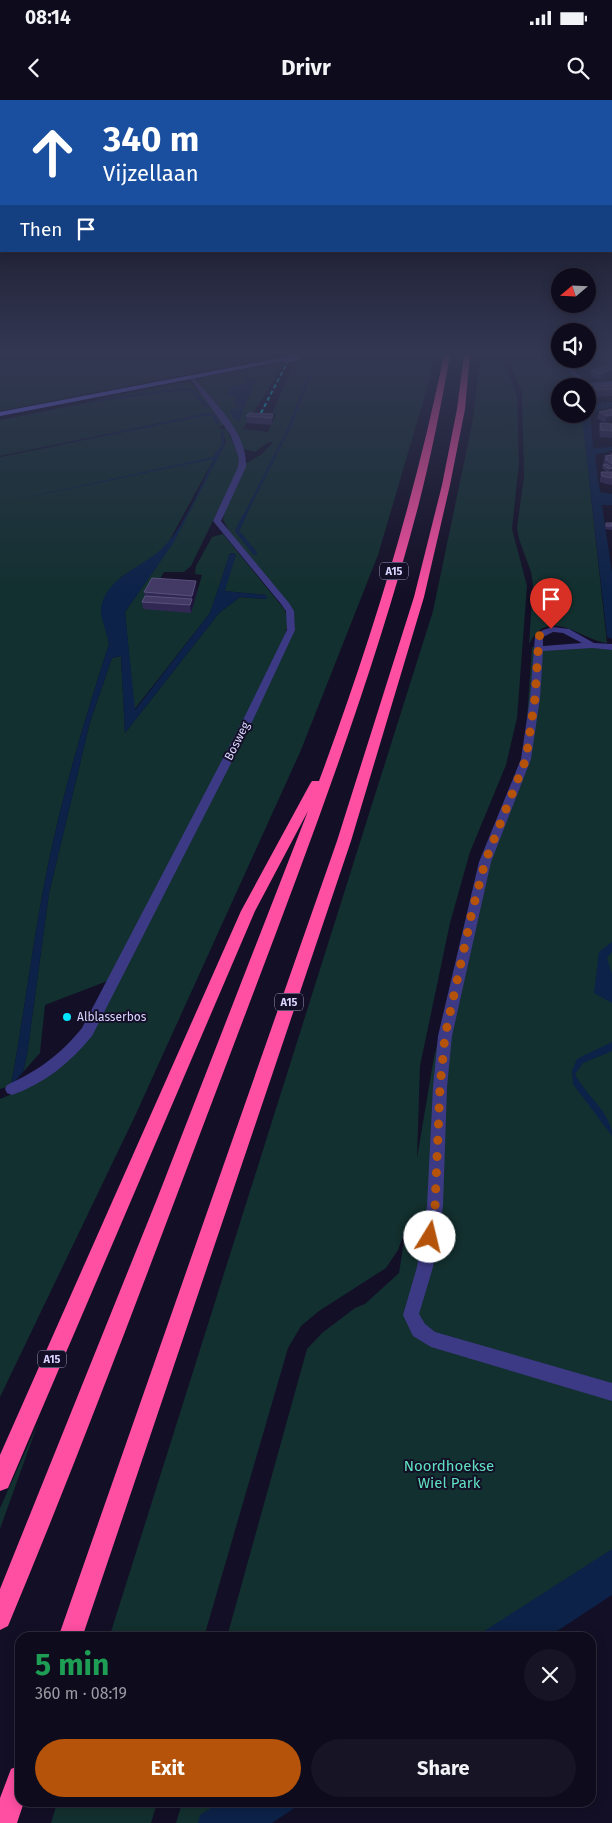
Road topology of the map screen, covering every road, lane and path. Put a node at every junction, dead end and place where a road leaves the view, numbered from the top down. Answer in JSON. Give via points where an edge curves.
{"nodes":[{"id":1,"x":232,"y":435,"type":"edge"},
{"id":2,"x":430,"y":435,"type":"edge"},
{"id":3,"x":456,"y":435,"type":"edge"},
{"id":4,"x":592,"y":645,"type":"junction"},
{"id":5,"x":612,"y":647,"type":"edge"},
{"id":6,"x":539,"y":649,"type":"junction"},
{"id":7,"x":341,"y":736,"type":"junction"},
{"id":8,"x":12,"y":1089,"type":"dead end"},
{"id":9,"x":612,"y":1392,"type":"edge"},
{"id":10,"x":0,"y":1480,"type":"edge"},
{"id":11,"x":0,"y":1618,"type":"edge"},
{"id":12,"x":72,"y":1632,"type":"edge"},
{"id":13,"x":15,"y":1792,"type":"edge"},
{"id":14,"x":4,"y":1823,"type":"edge"}],
"edges":[{"from":1,"to":8,"type":"street","name":"Bosweg","via":[[243,458],[242,468],[217,521],[285,603],[290,612],[291,630],[87,1032],[55,1067]]},
{"from":2,"to":7,"type":"highway","number":"A15","via":[[388,594]]},
{"from":3,"to":12,"type":"highway","number":"A15","via":[[419,597],[344,841]]},
{"from":4,"to":5,"type":"street"},
{"from":4,"to":6,"type":"street"},
{"from":4,"to":6,"type":"street","via":[[558,628],[539,636]]},
{"from":6,"to":9,"type":"street","via":[[526,759],[485,862],[445,1036],[435,1206],[425,1267],[412,1315],[419,1330],[430,1339]]},
{"from":7,"to":10,"type":"highway","number":"A15","via":[[248,911]]},
{"from":7,"to":11,"type":"highway","number":"A15","via":[[236,1018]]},
{"from":13,"to":14,"type":"highway"}]}
